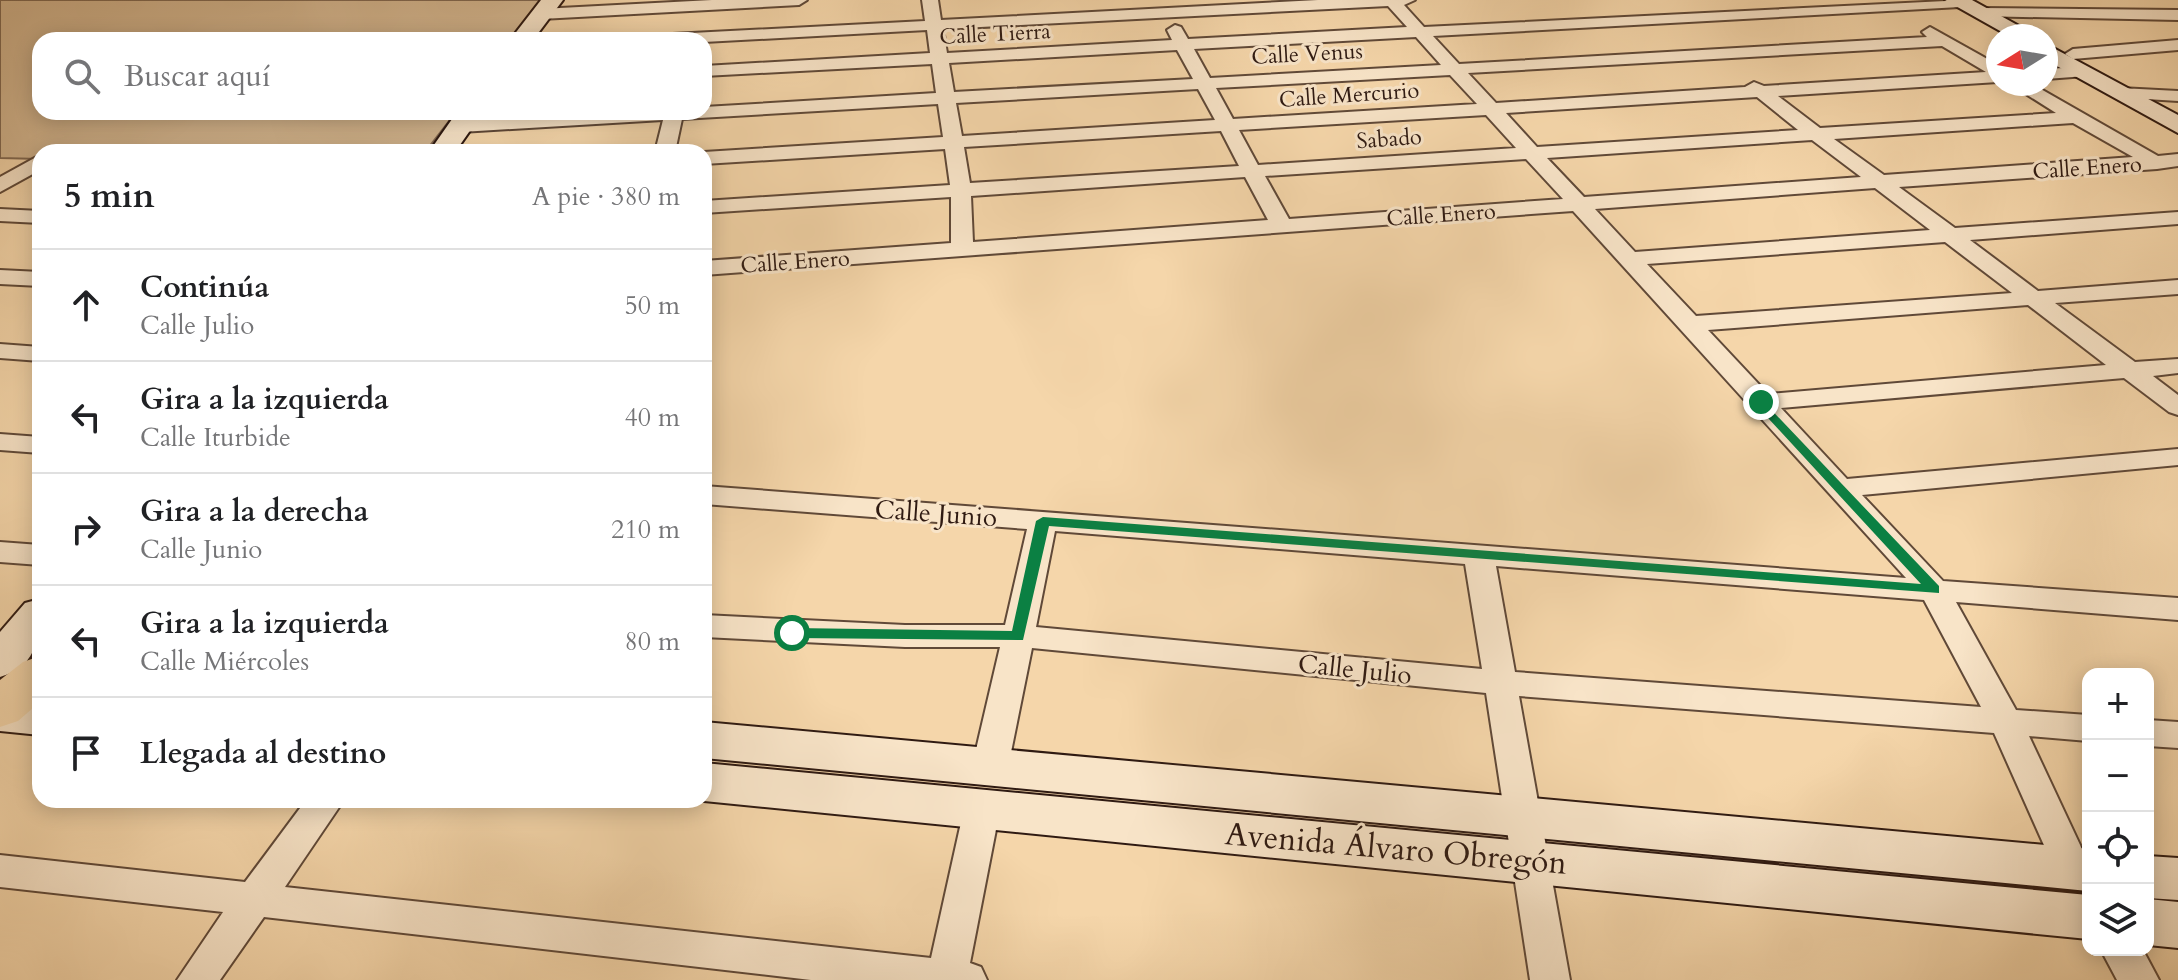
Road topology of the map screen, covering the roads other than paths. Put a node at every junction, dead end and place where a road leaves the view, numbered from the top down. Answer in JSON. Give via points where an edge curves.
{"nodes":[{"id":1,"x":799,"y":0,"type":"edge"},
{"id":2,"x":930,"y":0,"type":"edge"},
{"id":3,"x":1392,"y":0,"type":"edge"},
{"id":4,"x":1408,"y":0,"type":"edge"},
{"id":5,"x":1641,"y":0,"type":"edge"},
{"id":6,"x":2081,"y":0,"type":"edge"},
{"id":7,"x":1958,"y":1,"type":"edge"},
{"id":8,"x":697,"y":3,"type":"edge"},
{"id":9,"x":1881,"y":3,"type":"edge"},
{"id":10,"x":1161,"y":6,"type":"edge"},
{"id":11,"x":546,"y":7,"type":"edge"},
{"id":12,"x":1982,"y":13,"type":"junction"},
{"id":13,"x":2110,"y":15,"type":"junction"},
{"id":14,"x":2178,"y":15,"type":"edge"},
{"id":15,"x":1666,"y":19,"type":"junction"},
{"id":16,"x":2003,"y":24,"type":"edge"},
{"id":17,"x":934,"y":25,"type":"junction"},
{"id":18,"x":527,"y":32,"type":"edge"},
{"id":19,"x":690,"y":32,"type":"edge"},
{"id":20,"x":1421,"y":32,"type":"junction"},
{"id":21,"x":712,"y":38,"type":"edge"},
{"id":22,"x":1945,"y":41,"type":"junction"},
{"id":23,"x":1183,"y":45,"type":"junction"},
{"id":24,"x":2178,"y":45,"type":"edge"},
{"id":25,"x":2058,"y":52,"type":"edge"},
{"id":26,"x":1711,"y":54,"type":"junction"},
{"id":27,"x":2058,"y":56,"type":"edge"},
{"id":28,"x":939,"y":59,"type":"junction"},
{"id":29,"x":2076,"y":63,"type":"junction"},
{"id":30,"x":1986,"y":67,"type":"edge"},
{"id":31,"x":1453,"y":69,"type":"junction"},
{"id":32,"x":2058,"y":70,"type":"edge"},
{"id":33,"x":712,"y":71,"type":"edge"},
{"id":34,"x":1986,"y":75,"type":"edge"},
{"id":35,"x":1204,"y":84,"type":"junction"},
{"id":36,"x":1761,"y":92,"type":"junction"},
{"id":37,"x":2120,"y":93,"type":"junction"},
{"id":38,"x":2149,"y":95,"type":"junction"},
{"id":39,"x":2040,"y":96,"type":"edge"},
{"id":40,"x":2178,"y":96,"type":"edge"},
{"id":41,"x":946,"y":99,"type":"junction"},
{"id":42,"x":1489,"y":109,"type":"junction"},
{"id":43,"x":712,"y":111,"type":"edge"},
{"id":44,"x":2178,"y":111,"type":"edge"},
{"id":45,"x":2076,"y":117,"type":"junction"},
{"id":46,"x":465,"y":120,"type":"edge"},
{"id":47,"x":672,"y":120,"type":"edge"},
{"id":48,"x":1227,"y":125,"type":"junction"},
{"id":49,"x":2178,"y":125,"type":"edge"},
{"id":50,"x":1817,"y":133,"type":"junction"},
{"id":51,"x":953,"y":143,"type":"junction"},
{"id":52,"x":448,"y":144,"type":"edge"},
{"id":53,"x":667,"y":144,"type":"edge"},
{"id":54,"x":1531,"y":153,"type":"junction"},
{"id":55,"x":712,"y":158,"type":"edge"},
{"id":56,"x":0,"y":160,"type":"edge"},
{"id":57,"x":2178,"y":160,"type":"edge"},
{"id":58,"x":32,"y":161,"type":"edge"},
{"id":59,"x":2154,"y":162,"type":"junction"},
{"id":60,"x":32,"y":166,"type":"edge"},
{"id":61,"x":1252,"y":171,"type":"junction"},
{"id":62,"x":2178,"y":176,"type":"edge"},
{"id":63,"x":1881,"y":182,"type":"junction"},
{"id":64,"x":0,"y":186,"type":"edge"},
{"id":65,"x":961,"y":190,"type":"junction"},
{"id":66,"x":1578,"y":204,"type":"junction"},
{"id":67,"x":712,"y":206,"type":"edge"},
{"id":68,"x":0,"y":215,"type":"edge"},
{"id":69,"x":32,"y":217,"type":"edge"},
{"id":70,"x":2178,"y":218,"type":"edge"},
{"id":71,"x":1282,"y":226,"type":"junction"},
{"id":72,"x":1951,"y":235,"type":"junction"},
{"id":73,"x":962,"y":249,"type":"junction"},
{"id":74,"x":1628,"y":259,"type":"junction"},
{"id":75,"x":712,"y":267,"type":"edge"},
{"id":76,"x":0,"y":277,"type":"edge"},
{"id":77,"x":32,"y":279,"type":"edge"},
{"id":78,"x":2178,"y":287,"type":"edge"},
{"id":79,"x":2034,"y":298,"type":"junction"},
{"id":80,"x":1689,"y":324,"type":"junction"},
{"id":81,"x":0,"y":351,"type":"edge"},
{"id":82,"x":32,"y":353,"type":"edge"},
{"id":83,"x":2178,"y":366,"type":"edge"},
{"id":84,"x":2130,"y":371,"type":"junction"},
{"id":85,"x":1761,"y":402,"type":"junction"},
{"id":86,"x":2178,"y":407,"type":"edge"},
{"id":87,"x":0,"y":442,"type":"edge"},
{"id":88,"x":32,"y":444,"type":"edge"},
{"id":89,"x":2178,"y":457,"type":"edge"},
{"id":90,"x":1840,"y":488,"type":"junction"},
{"id":91,"x":712,"y":496,"type":"edge"},
{"id":92,"x":1043,"y":521,"type":"junction"},
{"id":93,"x":0,"y":552,"type":"edge"},
{"id":94,"x":32,"y":554,"type":"edge"},
{"id":95,"x":1479,"y":555,"type":"junction"},
{"id":96,"x":1934,"y":590,"type":"junction"},
{"id":97,"x":2178,"y":609,"type":"edge"},
{"id":98,"x":32,"y":623,"type":"edge"},
{"id":99,"x":712,"y":626,"type":"edge"},
{"id":100,"x":1018,"y":636,"type":"junction"},
{"id":101,"x":0,"y":664,"type":"edge"},
{"id":102,"x":32,"y":670,"type":"edge"},
{"id":103,"x":32,"y":680,"type":"edge"},
{"id":104,"x":1500,"y":683,"type":"junction"},
{"id":105,"x":0,"y":711,"type":"edge"},
{"id":106,"x":32,"y":717,"type":"edge"},
{"id":107,"x":2005,"y":721,"type":"junction"},
{"id":108,"x":2082,"y":727,"type":"edge"},
{"id":109,"x":2154,"y":733,"type":"edge"},
{"id":110,"x":2178,"y":735,"type":"edge"},
{"id":111,"x":712,"y":741,"type":"edge"},
{"id":112,"x":712,"y":782,"type":"edge"},
{"id":113,"x":986,"y":788,"type":"junction"},
{"id":114,"x":320,"y":808,"type":"edge"},
{"id":115,"x":1526,"y":838,"type":"junction"},
{"id":116,"x":0,"y":871,"type":"edge"},
{"id":117,"x":2154,"y":877,"type":"edge"},
{"id":118,"x":2082,"y":878,"type":"edge"},
{"id":119,"x":2178,"y":879,"type":"edge"},
{"id":120,"x":2082,"y":882,"type":"edge"},
{"id":121,"x":254,"y":900,"type":"junction"},
{"id":122,"x":2082,"y":916,"type":"edge"},
{"id":123,"x":2154,"y":923,"type":"edge"},
{"id":124,"x":2178,"y":925,"type":"edge"},
{"id":125,"x":2125,"y":956,"type":"edge"},
{"id":126,"x":953,"y":979,"type":"edge"},
{"id":127,"x":197,"y":980,"type":"edge"},
{"id":128,"x":1550,"y":980,"type":"edge"},
{"id":129,"x":2139,"y":980,"type":"edge"}],
"edges":[{"from":1,"to":8,"type":"street"},
{"from":2,"to":17,"type":"street"},
{"from":3,"to":4,"type":"street"},
{"from":3,"to":10,"type":"street"},
{"from":3,"to":20,"type":"street"},
{"from":5,"to":15,"type":"street"},
{"from":6,"to":13,"type":"street"},
{"from":7,"to":9,"type":"street","name":"Calle Tierra"},
{"from":7,"to":12,"type":"street"},
{"from":8,"to":11,"type":"street"},
{"from":8,"to":19,"type":"street"},
{"from":9,"to":15,"type":"street","name":"Calle Tierra"},
{"from":9,"to":22,"type":"street"},
{"from":10,"to":17,"type":"street"},
{"from":10,"to":23,"type":"street"},
{"from":11,"to":18,"type":"street"},
{"from":12,"to":13,"type":"street"},
{"from":12,"to":16,"type":"street"},
{"from":13,"to":14,"type":"street"},
{"from":15,"to":20,"type":"street","name":"Calle Tierra"},
{"from":15,"to":26,"type":"street"},
{"from":17,"to":21,"type":"street"},
{"from":17,"to":28,"type":"street"},
{"from":20,"to":23,"type":"street","name":"Calle Tierra"},
{"from":20,"to":31,"type":"street"},
{"from":22,"to":26,"type":"street","name":"Calle Venus"},
{"from":22,"to":30,"type":"street"},
{"from":23,"to":28,"type":"street","name":"Calle Tierra"},
{"from":23,"to":35,"type":"street"},
{"from":24,"to":29,"type":"street"},
{"from":25,"to":29,"type":"street"},
{"from":26,"to":31,"type":"street","name":"Calle Venus"},
{"from":26,"to":36,"type":"street"},
{"from":27,"to":29,"type":"street"},
{"from":28,"to":33,"type":"street","name":"Calle Tierra"},
{"from":28,"to":41,"type":"street"},
{"from":29,"to":32,"type":"street"},
{"from":29,"to":37,"type":"street"},
{"from":29,"to":38,"type":"street"},
{"from":31,"to":35,"type":"street","name":"Calle Venus"},
{"from":31,"to":42,"type":"street"},
{"from":34,"to":36,"type":"street","name":"Calle Mercurio"},
{"from":35,"to":41,"type":"street","name":"Calle Venus"},
{"from":35,"to":48,"type":"street"},
{"from":36,"to":42,"type":"street","name":"Calle Mercurio"},
{"from":36,"to":50,"type":"street"},
{"from":37,"to":38,"type":"street"},
{"from":37,"to":49,"type":"street"},
{"from":38,"to":40,"type":"street"},
{"from":38,"to":44,"type":"street"},
{"from":39,"to":45,"type":"street"},
{"from":41,"to":43,"type":"street","name":"Calle Venus"},
{"from":41,"to":51,"type":"street"},
{"from":42,"to":48,"type":"street","name":"Calle Mercurio"},
{"from":42,"to":54,"type":"street"},
{"from":45,"to":50,"type":"street","name":"Sabado"},
{"from":45,"to":59,"type":"street"},
{"from":46,"to":52,"type":"street"},
{"from":47,"to":53,"type":"street"},
{"from":48,"to":51,"type":"street","name":"Calle Mercurio"},
{"from":48,"to":61,"type":"street"},
{"from":50,"to":54,"type":"street","name":"Sabado"},
{"from":50,"to":63,"type":"street"},
{"from":51,"to":55,"type":"street","name":"Calle Mercurio"},
{"from":51,"to":65,"type":"street"},
{"from":54,"to":61,"type":"street","name":"Sabado"},
{"from":54,"to":66,"type":"street"},
{"from":56,"to":58,"type":"street"},
{"from":57,"to":59,"type":"street","name":"Calle Enero"},
{"from":59,"to":62,"type":"street"},
{"from":59,"to":63,"type":"street","name":"Calle Enero"},
{"from":60,"to":64,"type":"street"},
{"from":61,"to":65,"type":"street","name":"Sabado"},
{"from":61,"to":71,"type":"street"},
{"from":63,"to":66,"type":"street","name":"Calle Enero"},
{"from":63,"to":72,"type":"street"},
{"from":65,"to":67,"type":"street","name":"Sabado"},
{"from":65,"to":73,"type":"street"},
{"from":66,"to":71,"type":"street","name":"Calle Enero"},
{"from":66,"to":74,"type":"street"},
{"from":68,"to":69,"type":"street"},
{"from":70,"to":72,"type":"street"},
{"from":71,"to":73,"type":"street","name":"Calle Enero"},
{"from":72,"to":74,"type":"street"},
{"from":72,"to":79,"type":"street"},
{"from":73,"to":75,"type":"street","name":"Calle Enero"},
{"from":74,"to":80,"type":"street"},
{"from":76,"to":77,"type":"street"},
{"from":78,"to":79,"type":"street"},
{"from":79,"to":80,"type":"street"},
{"from":79,"to":84,"type":"street"},
{"from":80,"to":85,"type":"street"},
{"from":81,"to":82,"type":"street"},
{"from":83,"to":84,"type":"street"},
{"from":84,"to":85,"type":"street"},
{"from":84,"to":86,"type":"street"},
{"from":85,"to":90,"type":"street"},
{"from":87,"to":88,"type":"street"},
{"from":89,"to":90,"type":"street"},
{"from":90,"to":96,"type":"street"},
{"from":91,"to":92,"type":"street","name":"Calle Junio"},
{"from":92,"to":95,"type":"street","name":"Calle Junio"},
{"from":92,"to":100,"type":"street"},
{"from":93,"to":94,"type":"street"},
{"from":95,"to":96,"type":"street","name":"Calle Junio"},
{"from":95,"to":104,"type":"street"},
{"from":96,"to":97,"type":"street","name":"Calle Junio"},
{"from":96,"to":107,"type":"street"},
{"from":98,"to":101,"type":"street"},
{"from":99,"to":100,"type":"street","name":"Calle Julio"},
{"from":100,"to":104,"type":"street","name":"Calle Julio"},
{"from":100,"to":113,"type":"street"},
{"from":101,"to":102,"type":"main road"},
{"from":103,"to":105,"type":"main road"},
{"from":104,"to":107,"type":"street","name":"Calle Julio"},
{"from":104,"to":115,"type":"street"},
{"from":105,"to":106,"type":"street"},
{"from":107,"to":108,"type":"street","name":"Calle Julio"},
{"from":107,"to":118,"type":"street"},
{"from":109,"to":110,"type":"street"},
{"from":111,"to":113,"type":"street","name":"Avenida Álvaro Obregón"},
{"from":112,"to":113,"type":"street","name":"Avenida Álvaro Obregón"},
{"from":113,"to":115,"type":"street","name":"Avenida Álvaro Obregón"},
{"from":113,"to":126,"type":"street"},
{"from":114,"to":121,"type":"street"},
{"from":115,"to":120,"type":"street","name":"Avenida Álvaro Obregón"},
{"from":115,"to":122,"type":"street","name":"Avenida Álvaro Obregón"},
{"from":115,"to":128,"type":"street"},
{"from":116,"to":121,"type":"street"},
{"from":117,"to":119,"type":"street"},
{"from":121,"to":126,"type":"street"},
{"from":121,"to":127,"type":"street"},
{"from":123,"to":124,"type":"street"},
{"from":125,"to":129,"type":"street"}]}
